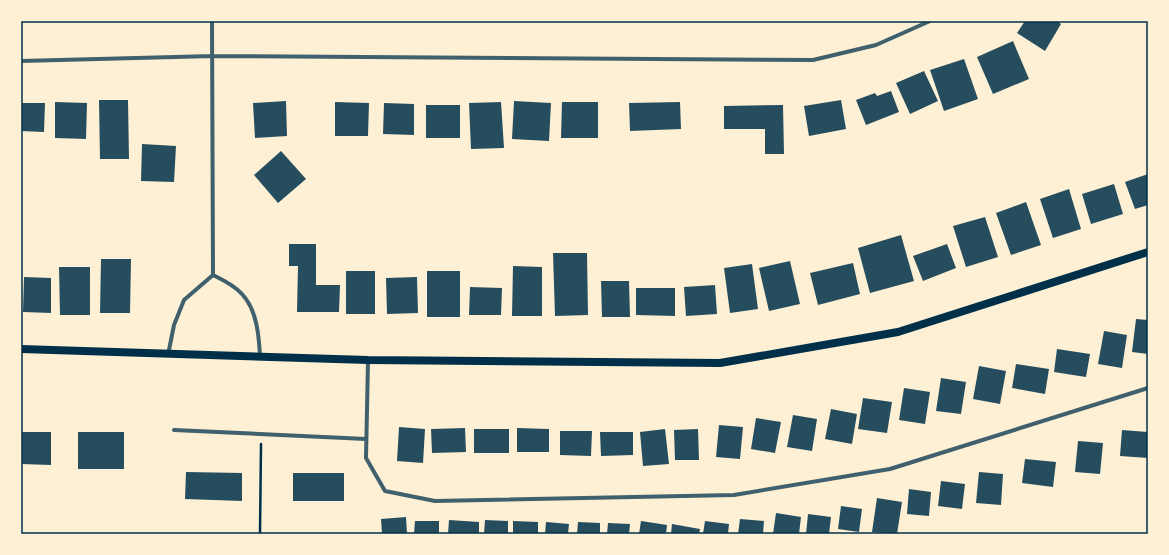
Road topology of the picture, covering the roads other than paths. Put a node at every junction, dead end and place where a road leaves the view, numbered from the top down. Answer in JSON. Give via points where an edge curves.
{"nodes":[{"id":1,"x":212,"y":21,"type":"edge"},
{"id":2,"x":930,"y":21,"type":"edge"},
{"id":3,"x":213,"y":56,"type":"junction"},
{"id":4,"x":21,"y":61,"type":"edge"},
{"id":5,"x":1148,"y":252,"type":"edge"},
{"id":6,"x":213,"y":275,"type":"junction"},
{"id":7,"x":21,"y":349,"type":"edge"},
{"id":8,"x":168,"y":355,"type":"junction"},
{"id":9,"x":260,"y":357,"type":"junction"},
{"id":10,"x":368,"y":360,"type":"junction"},
{"id":11,"x":1148,"y":388,"type":"edge"},
{"id":12,"x":174,"y":430,"type":"dead end"},
{"id":13,"x":366,"y":439,"type":"junction"}],
"edges":[{"from":1,"to":3,"type":"street"},
{"from":2,"to":3,"type":"street","via":[[876,46],[813,60]]},
{"from":3,"to":4,"type":"street"},
{"from":3,"to":6,"type":"street"},
{"from":5,"to":10,"type":"main road","via":[[898,332],[720,363]]},
{"from":6,"to":8,"type":"street","via":[[184,300],[174,325]]},
{"from":6,"to":9,"type":"street","via":[[243,294],[258,331]]},
{"from":7,"to":8,"type":"main road"},
{"from":8,"to":9,"type":"main road"},
{"from":9,"to":10,"type":"main road"},
{"from":10,"to":13,"type":"street"},
{"from":11,"to":13,"type":"street","via":[[890,469],[734,495],[435,500],[386,491],[366,458]]},
{"from":12,"to":13,"type":"street"}]}
